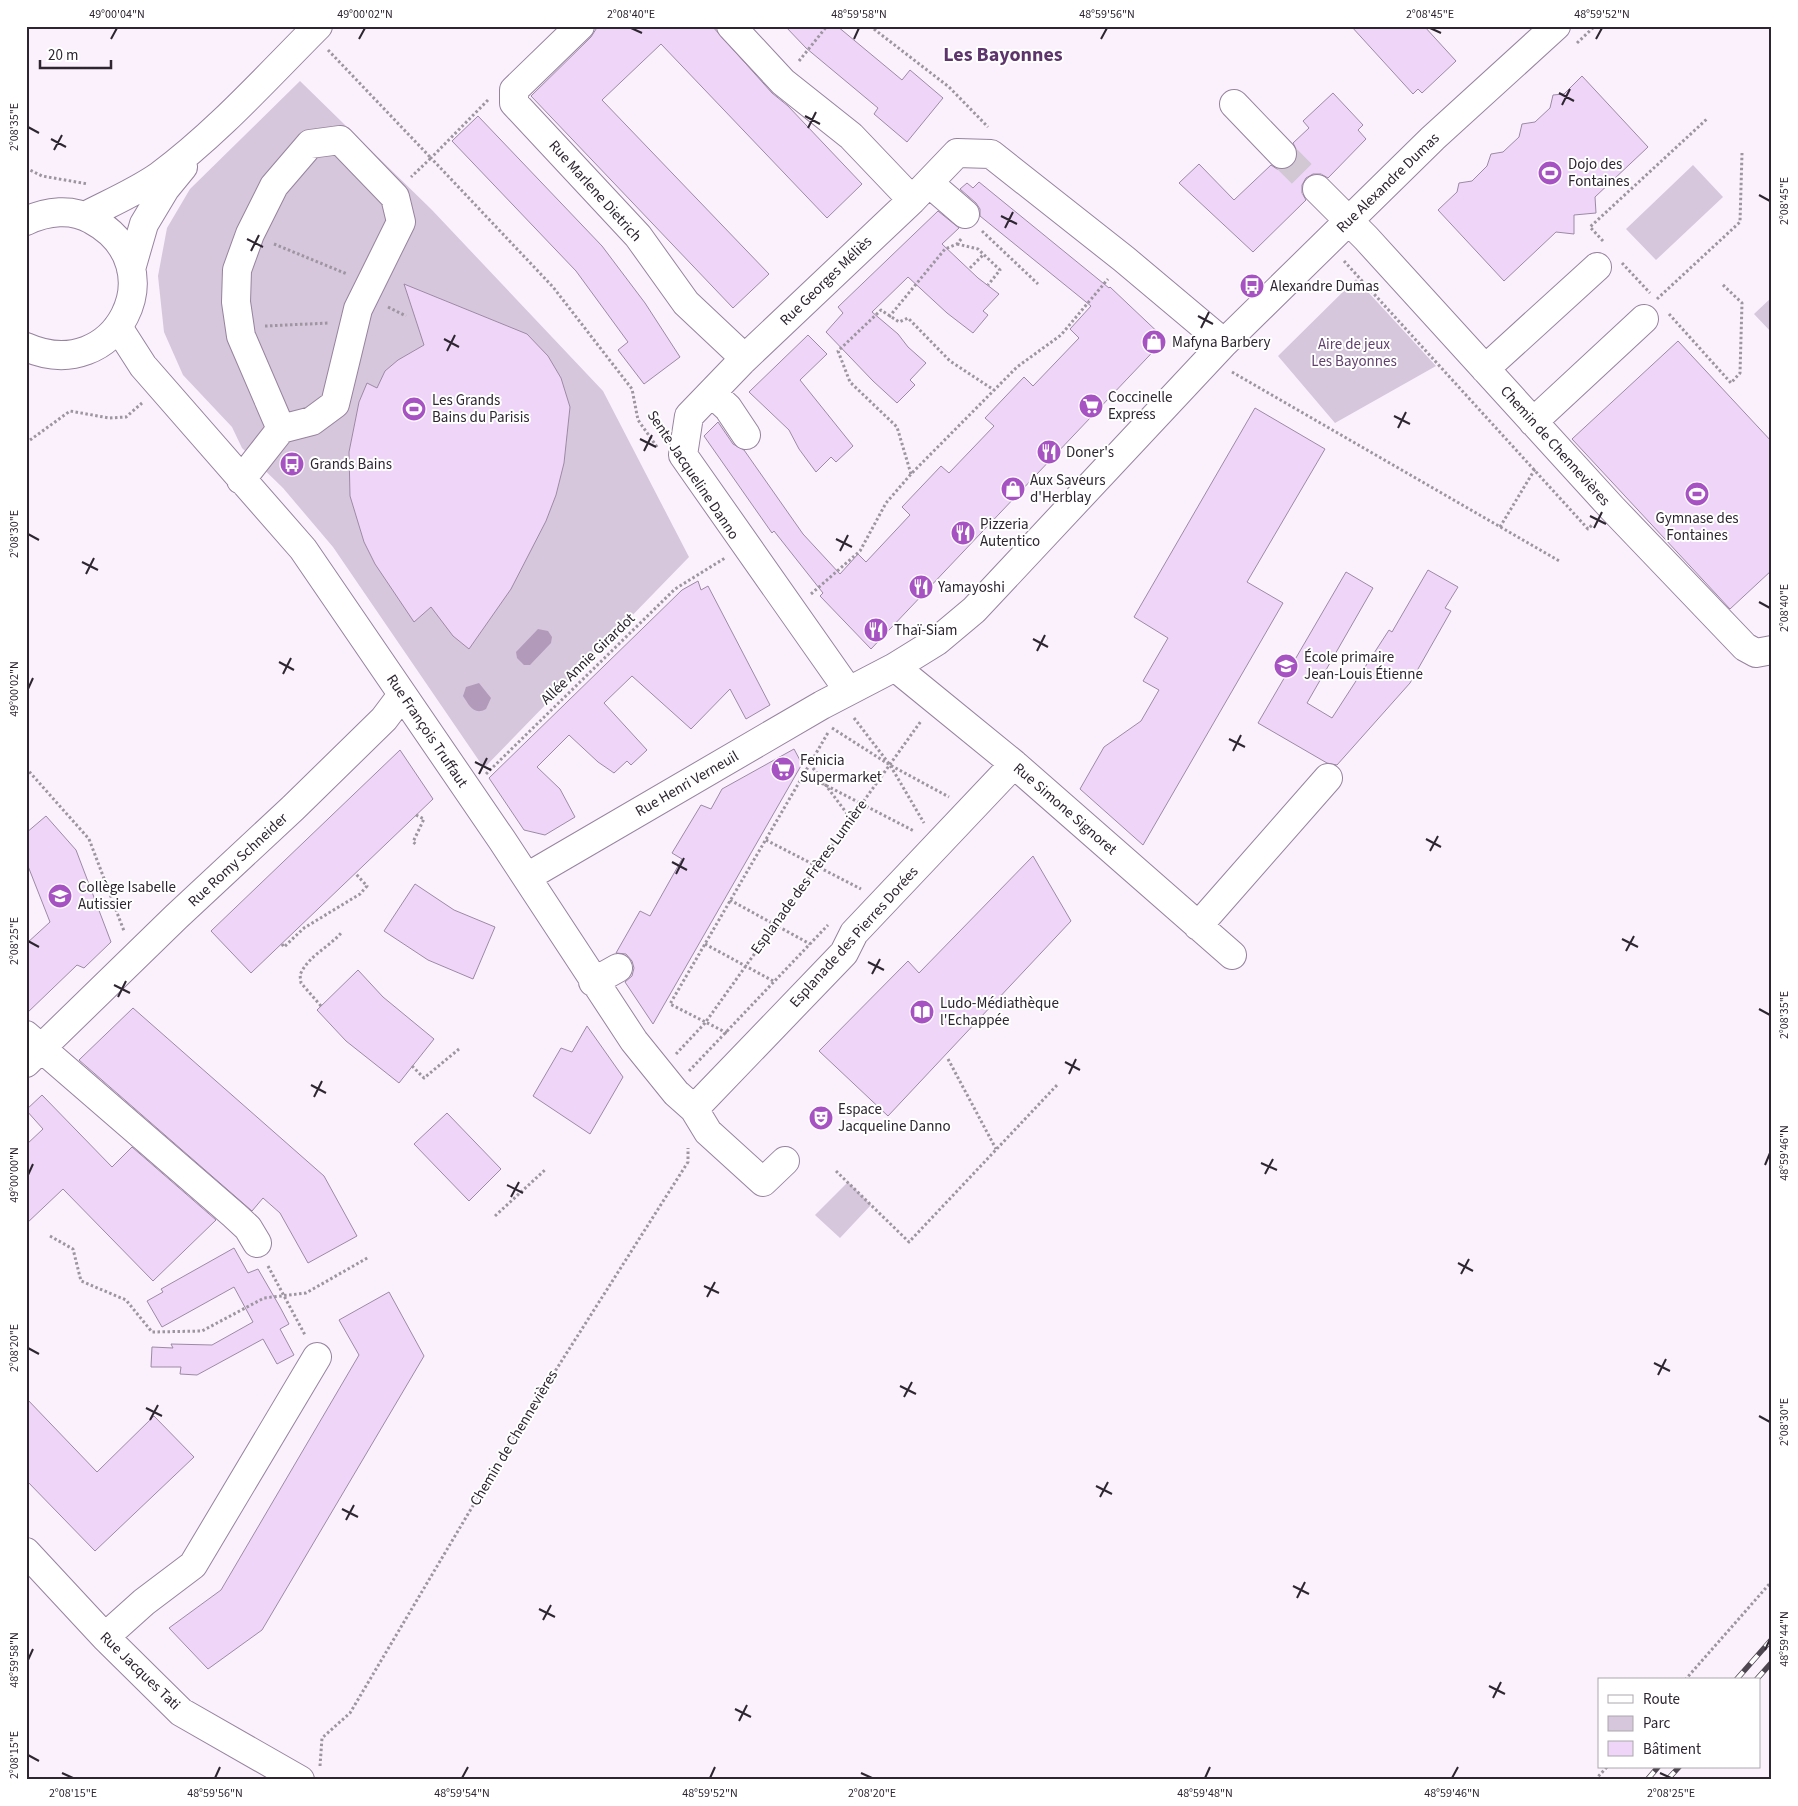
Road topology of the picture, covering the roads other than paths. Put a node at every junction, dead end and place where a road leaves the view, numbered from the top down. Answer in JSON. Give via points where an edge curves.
{"nodes":[{"id":1,"x":580,"y":26,"type":"edge"},
{"id":2,"x":731,"y":26,"type":"edge"},
{"id":3,"x":1556,"y":26,"type":"edge"},
{"id":4,"x":320,"y":35,"type":"edge"},
{"id":5,"x":1234,"y":104,"type":"dead end"},
{"id":6,"x":208,"y":134,"type":"junction"},
{"id":7,"x":1282,"y":154,"type":"tunnel mouth"},
{"id":8,"x":1317,"y":189,"type":"tunnel mouth"},
{"id":9,"x":920,"y":191,"type":"junction"},
{"id":10,"x":33,"y":212,"type":"edge"},
{"id":11,"x":85,"y":216,"type":"junction"},
{"id":12,"x":1348,"y":221,"type":"junction"},
{"id":13,"x":972,"y":225,"type":"road end"},
{"id":14,"x":1607,"y":257,"type":"road end"},
{"id":15,"x":132,"y":269,"type":"junction"},
{"id":16,"x":1657,"y":310,"type":"road end"},
{"id":17,"x":118,"y":327,"type":"junction"},
{"id":18,"x":1224,"y":343,"type":"junction"},
{"id":19,"x":97,"y":346,"type":"junction"},
{"id":20,"x":32,"y":353,"type":"edge"},
{"id":21,"x":743,"y":360,"type":"junction"},
{"id":22,"x":143,"y":366,"type":"junction"},
{"id":23,"x":1485,"y":369,"type":"junction"},
{"id":24,"x":712,"y":393,"type":"junction"},
{"id":25,"x":1533,"y":422,"type":"junction"},
{"id":26,"x":281,"y":429,"type":"junction"},
{"id":27,"x":746,"y":435,"type":"dead end"},
{"id":28,"x":240,"y":480,"type":"junction"},
{"id":29,"x":1772,"y":650,"type":"edge"},
{"id":30,"x":895,"y":667,"type":"junction"},
{"id":31,"x":402,"y":695,"type":"junction"},
{"id":32,"x":850,"y":703,"type":"junction"},
{"id":33,"x":1014,"y":764,"type":"junction"},
{"id":34,"x":1328,"y":778,"type":"dead end"},
{"id":35,"x":527,"y":877,"type":"junction"},
{"id":36,"x":1198,"y":926,"type":"junction"},
{"id":37,"x":1232,"y":956,"type":"dead end"},
{"id":38,"x":618,"y":968,"type":"dead end"},
{"id":39,"x":593,"y":982,"type":"junction"},
{"id":40,"x":31,"y":1049,"type":"edge"},
{"id":41,"x":694,"y":1109,"type":"junction"},
{"id":42,"x":785,"y":1161,"type":"dead end"},
{"id":43,"x":257,"y":1243,"type":"road end"},
{"id":44,"x":317,"y":1358,"type":"road end"},
{"id":45,"x":26,"y":1552,"type":"edge"},
{"id":46,"x":105,"y":1637,"type":"junction"},
{"id":47,"x":308,"y":1776,"type":"edge"}],
"edges":[{"from":1,"to":21,"type":"street","name":"Rue Marlene Dietrich","via":[[514,90],[514,102],[638,236],[686,303]]},
{"from":2,"to":9,"type":"street","via":[[783,82]]},
{"from":3,"to":12,"type":"street","name":"Rue Alexandre Dumas"},
{"from":4,"to":6,"type":"street"},
{"from":5,"to":7,"type":"street"},
{"from":6,"to":11,"type":"street","via":[[159,176],[120,200]]},
{"from":6,"to":15,"type":"street","via":[[165,189],[144,224]]},
{"from":8,"to":12,"type":"street","name":"Chemin de Chennevières"},
{"from":9,"to":13,"type":"street"},
{"from":9,"to":18,"type":"street","name":"Rue Georges Méliès","via":[[957,153],[990,154],[1124,259]]},
{"from":9,"to":21,"type":"street","name":"Rue Georges Méliès"},
{"from":10,"to":11,"type":"street"},
{"from":11,"to":15,"type":"street","via":[[106,227],[123,246]]},
{"from":12,"to":18,"type":"street","name":"Rue Alexandre Dumas"},
{"from":12,"to":23,"type":"street","name":"Chemin de Chennevières"},
{"from":14,"to":23,"type":"street"},
{"from":15,"to":17,"type":"street","via":[[129,309]]},
{"from":16,"to":25,"type":"street"},
{"from":17,"to":19,"type":"street"},
{"from":17,"to":22,"type":"street"},
{"from":18,"to":30,"type":"street","via":[[974,610],[936,641]]},
{"from":19,"to":20,"type":"street","via":[[79,354],[61,356]]},
{"from":19,"to":22,"type":"street"},
{"from":21,"to":24,"type":"street","name":"Rue Georges Méliès"},
{"from":22,"to":28,"type":"street","name":"Rue François Truffaut"},
{"from":23,"to":25,"type":"street","name":"Chemin de Chennevières"},
{"from":24,"to":27,"type":"street","via":[[728,408]]},
{"from":24,"to":32,"type":"street","name":"Rue Georges Méliès","via":[[689,416],[684,456]]},
{"from":25,"to":29,"type":"street","name":"Chemin de Chennevières","via":[[1745,647],[1756,653]]},
{"from":26,"to":26,"type":"street","via":[[241,336],[236,302],[237,270],[250,234],[274,186],[310,144],[340,140],[395,197],[401,222],[355,320],[335,404],[312,421]]},
{"from":26,"to":28,"type":"street"},
{"from":28,"to":31,"type":"street","name":"Rue François Truffaut","via":[[303,549]]},
{"from":30,"to":32,"type":"street"},
{"from":30,"to":33,"type":"street","name":"Rue Simone Signoret"},
{"from":31,"to":35,"type":"street","name":"Rue François Truffaut"},
{"from":31,"to":40,"type":"street","name":"Rue Romy Schneider","via":[[384,719],[300,802],[134,958]]},
{"from":32,"to":35,"type":"street","name":"Rue Henri Verneuil"},
{"from":33,"to":36,"type":"street","name":"Rue Simone Signoret"},
{"from":33,"to":41,"type":"street","name":"Esplanade des Pierres Dorées","via":[[854,933],[844,953]]},
{"from":34,"to":36,"type":"street"},
{"from":35,"to":39,"type":"street","name":"Rue François Truffaut"},
{"from":36,"to":37,"type":"street","name":"Rue Simone Signoret"},
{"from":38,"to":39,"type":"street"},
{"from":39,"to":41,"type":"street","name":"Rue François Truffaut","via":[[634,1041],[676,1093]]},
{"from":40,"to":43,"type":"street","via":[[234,1215],[248,1228]]},
{"from":41,"to":42,"type":"street","name":"Rue François Truffaut","via":[[708,1132],[763,1182]]},
{"from":44,"to":46,"type":"street","via":[[193,1565]]},
{"from":45,"to":46,"type":"street","name":"Rue Jacques Tati"},
{"from":46,"to":47,"type":"street","name":"Rue Jacques Tati","via":[[182,1712]]}]}
